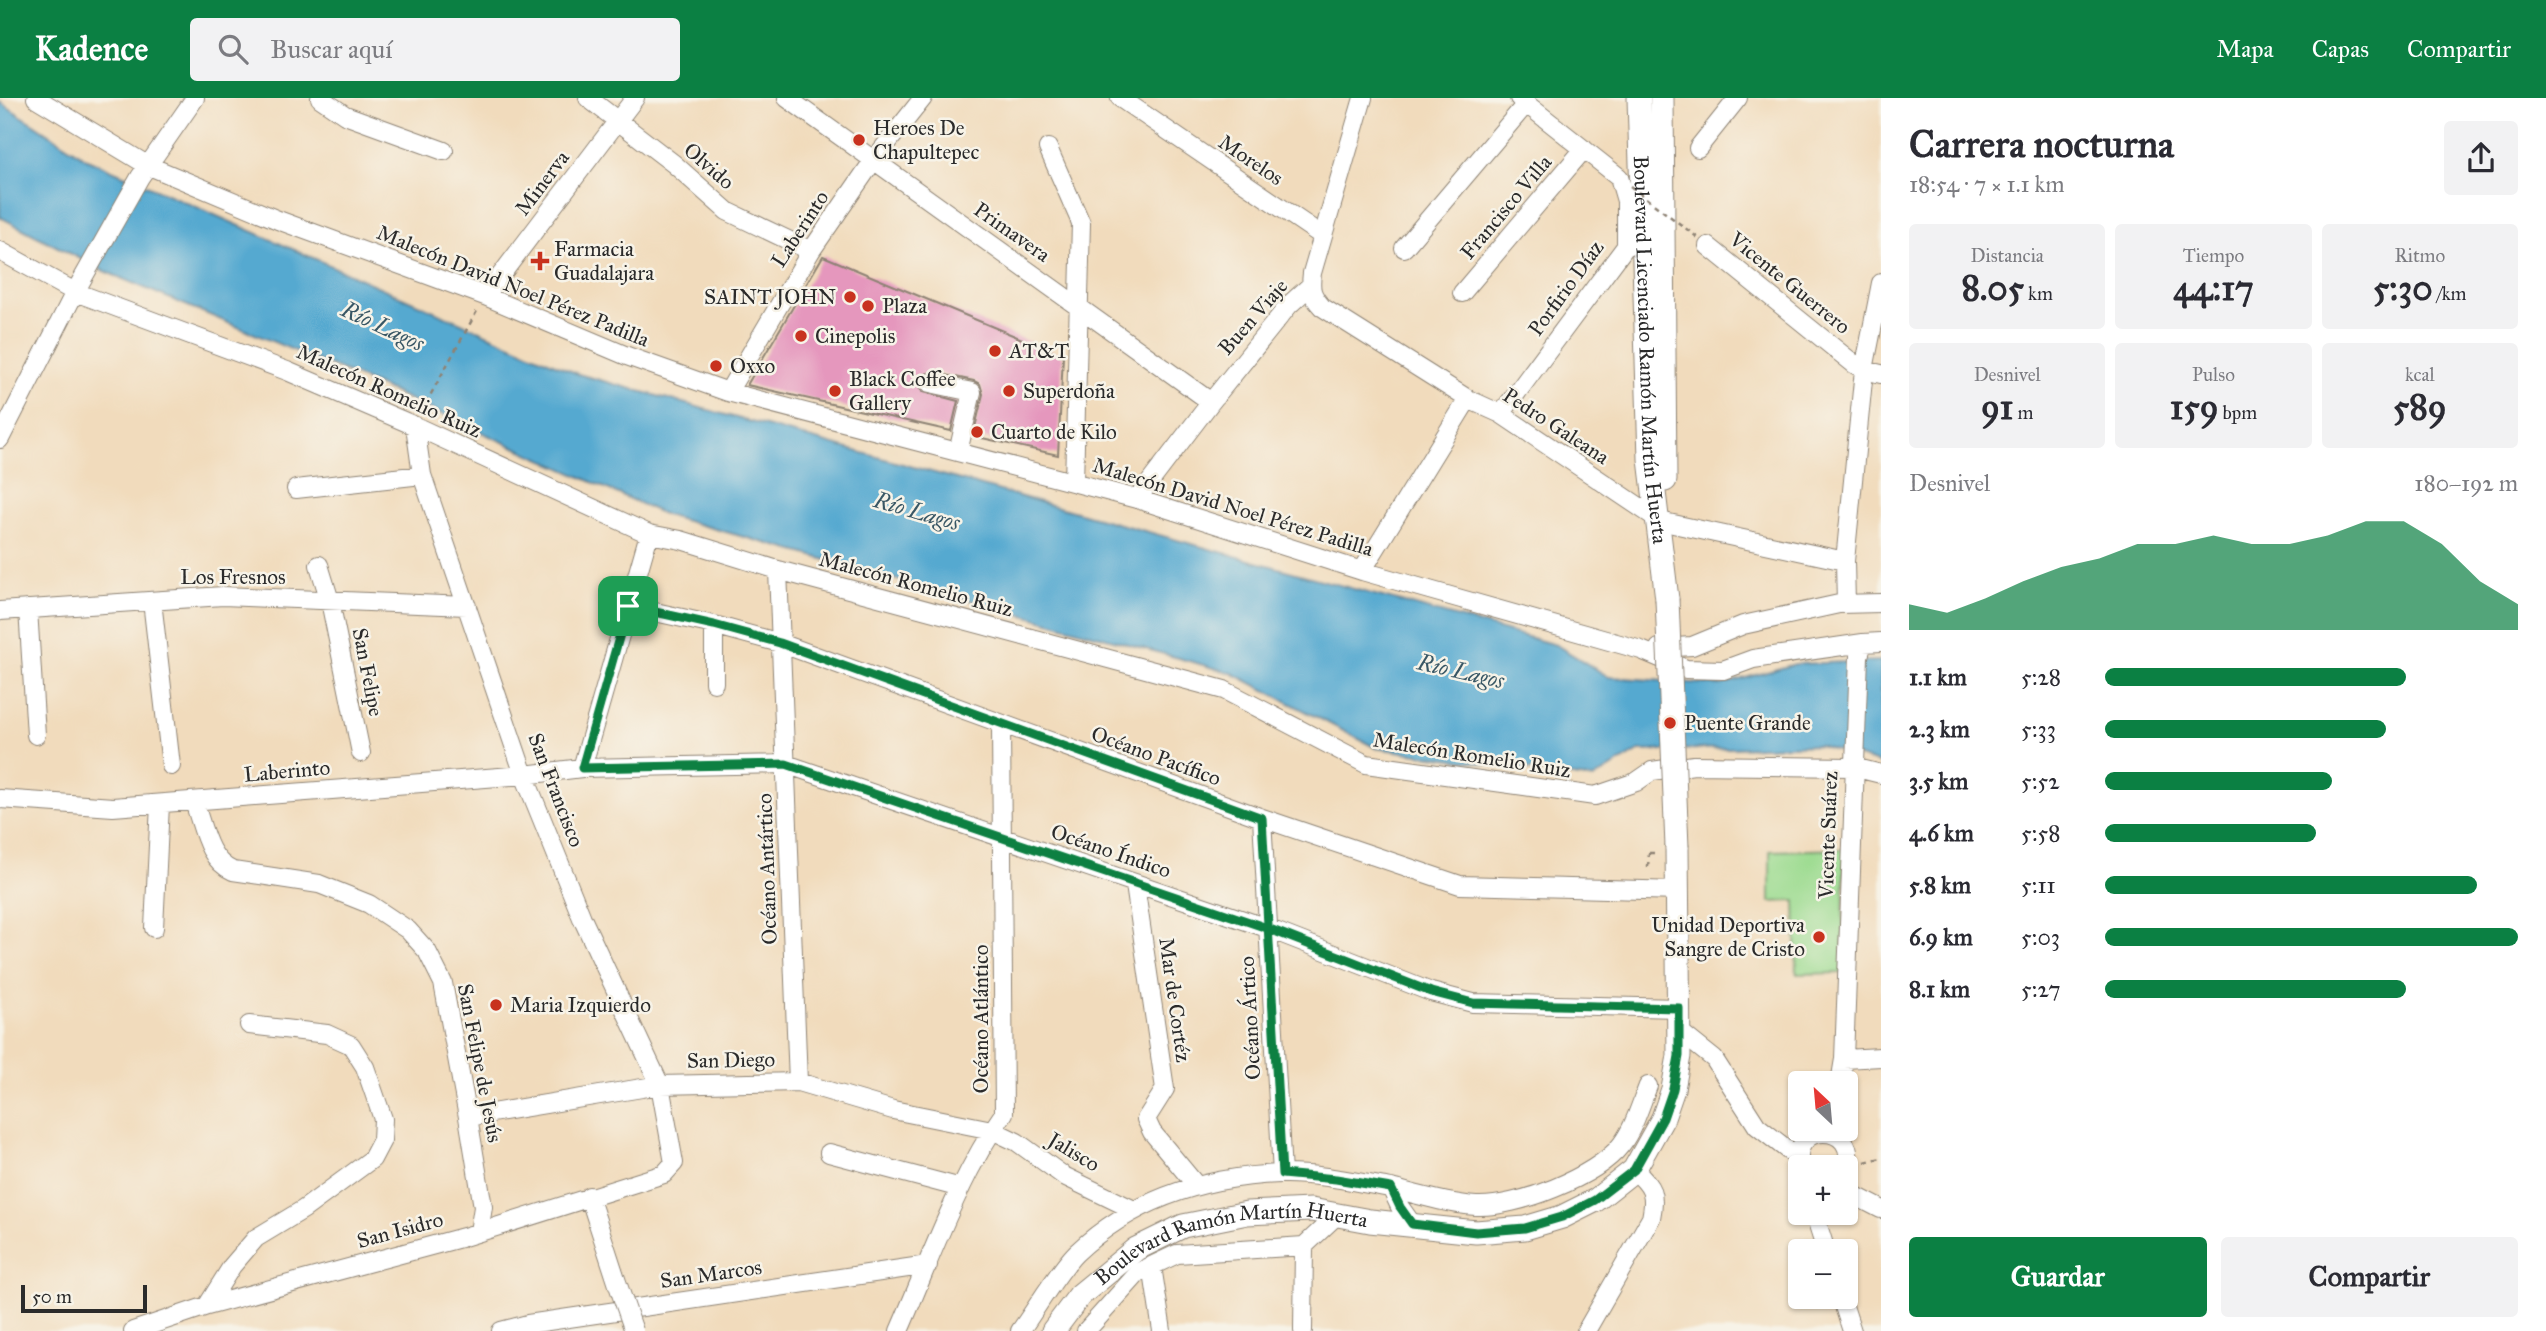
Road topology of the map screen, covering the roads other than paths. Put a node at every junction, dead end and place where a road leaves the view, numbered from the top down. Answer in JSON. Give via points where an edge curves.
{"nodes":[{"id":1,"x":36,"y":98,"type":"edge"},
{"id":2,"x":195,"y":98,"type":"edge"},
{"id":3,"x":320,"y":98,"type":"edge"},
{"id":4,"x":588,"y":98,"type":"edge"},
{"id":5,"x":635,"y":98,"type":"edge"},
{"id":6,"x":787,"y":98,"type":"edge"},
{"id":7,"x":923,"y":98,"type":"edge"},
{"id":8,"x":1120,"y":98,"type":"edge"},
{"id":9,"x":1639,"y":98,"type":"edge"},
{"id":10,"x":1662,"y":98,"type":"edge"},
{"id":11,"x":1738,"y":98,"type":"edge"},
{"id":12,"x":1356,"y":101,"type":"edge"},
{"id":13,"x":1522,"y":101,"type":"edge"},
{"id":14,"x":618,"y":120,"type":"junction"},
{"id":15,"x":1048,"y":148,"type":"dead end"},
{"id":16,"x":1698,"y":148,"type":"dead end"},
{"id":17,"x":1584,"y":149,"type":"junction"},
{"id":18,"x":444,"y":151,"type":"dead end"},
{"id":19,"x":873,"y":161,"type":"junction"},
{"id":20,"x":144,"y":171,"type":"junction"},
{"id":21,"x":1321,"y":235,"type":"junction"},
{"id":22,"x":1705,"y":243,"type":"road end"},
{"id":23,"x":1404,"y":248,"type":"dead end"},
{"id":24,"x":0,"y":251,"type":"edge"},
{"id":25,"x":811,"y":251,"type":"junction"},
{"id":26,"x":1881,"y":283,"type":"edge"},
{"id":27,"x":79,"y":284,"type":"junction"},
{"id":28,"x":1310,"y":286,"type":"junction"},
{"id":29,"x":1462,"y":293,"type":"dead end"},
{"id":30,"x":485,"y":296,"type":"junction"},
{"id":31,"x":1080,"y":308,"type":"junction"},
{"id":32,"x":1872,"y":372,"type":"edge"},
{"id":33,"x":930,"y":383,"type":"dead end"},
{"id":34,"x":728,"y":392,"type":"junction"},
{"id":35,"x":1468,"y":399,"type":"junction"},
{"id":36,"x":1211,"y":402,"type":"junction"},
{"id":37,"x":1501,"y":414,"type":"junction"},
{"id":38,"x":418,"y":418,"type":"junction"},
{"id":39,"x":0,"y":439,"type":"edge"},
{"id":40,"x":958,"y":452,"type":"junction"},
{"id":41,"x":422,"y":475,"type":"junction"},
{"id":42,"x":1074,"y":482,"type":"junction"},
{"id":43,"x":296,"y":489,"type":"dead end"},
{"id":44,"x":1137,"y":499,"type":"junction"},
{"id":45,"x":1660,"y":527,"type":"junction"},
{"id":46,"x":649,"y":534,"type":"junction"},
{"id":47,"x":1845,"y":561,"type":"junction"},
{"id":48,"x":319,"y":565,"type":"dead end"},
{"id":49,"x":778,"y":570,"type":"junction"},
{"id":50,"x":1363,"y":571,"type":"junction"},
{"id":51,"x":152,"y":601,"type":"junction"},
{"id":52,"x":330,"y":601,"type":"junction"},
{"id":53,"x":1881,"y":603,"type":"edge"},
{"id":54,"x":1846,"y":604,"type":"junction"},
{"id":55,"x":628,"y":606,"type":"junction"},
{"id":56,"x":467,"y":607,"type":"junction"},
{"id":57,"x":28,"y":609,"type":"junction"},
{"id":58,"x":0,"y":611,"type":"edge"},
{"id":59,"x":714,"y":625,"type":"junction"},
{"id":60,"x":780,"y":643,"type":"junction"},
{"id":61,"x":1867,"y":647,"type":"edge"},
{"id":62,"x":1641,"y":650,"type":"junction"},
{"id":63,"x":714,"y":683,"type":"dead end"},
{"id":64,"x":1001,"y":724,"type":"junction"},
{"id":65,"x":36,"y":735,"type":"dead end"},
{"id":66,"x":361,"y":753,"type":"dead end"},
{"id":67,"x":1853,"y":762,"type":"junction"},
{"id":68,"x":786,"y":764,"type":"junction"},
{"id":69,"x":170,"y":766,"type":"dead end"},
{"id":70,"x":582,"y":768,"type":"junction"},
{"id":71,"x":1881,"y":774,"type":"edge"},
{"id":72,"x":524,"y":775,"type":"junction"},
{"id":73,"x":0,"y":799,"type":"edge"},
{"id":74,"x":194,"y":802,"type":"junction"},
{"id":75,"x":160,"y":804,"type":"junction"},
{"id":76,"x":1262,"y":818,"type":"junction"},
{"id":77,"x":1002,"y":836,"type":"junction"},
{"id":78,"x":1135,"y":884,"type":"junction"},
{"id":79,"x":1679,"y":891,"type":"junction"},
{"id":80,"x":154,"y":928,"type":"dead end"},
{"id":81,"x":1267,"y":928,"type":"junction"},
{"id":82,"x":1679,"y":1008,"type":"junction"},
{"id":83,"x":249,"y":1025,"type":"dead end"},
{"id":84,"x":1679,"y":1031,"type":"junction"},
{"id":85,"x":1881,"y":1057,"type":"edge"},
{"id":86,"x":1844,"y":1059,"type":"junction"},
{"id":87,"x":1842,"y":1071,"type":"edge"},
{"id":88,"x":798,"y":1082,"type":"junction"},
{"id":89,"x":660,"y":1085,"type":"junction"},
{"id":90,"x":1648,"y":1086,"type":"dead end"},
{"id":91,"x":468,"y":1117,"type":"junction"},
{"id":92,"x":992,"y":1130,"type":"junction"},
{"id":93,"x":829,"y":1153,"type":"dead end"},
{"id":94,"x":1790,"y":1155,"type":"edge"},
{"id":95,"x":674,"y":1163,"type":"joint"},
{"id":96,"x":1634,"y":1170,"type":"junction"},
{"id":97,"x":1282,"y":1174,"type":"junction"},
{"id":98,"x":1196,"y":1185,"type":"junction"},
{"id":99,"x":961,"y":1188,"type":"junction"},
{"id":100,"x":1391,"y":1188,"type":"junction"},
{"id":101,"x":589,"y":1196,"type":"junction"},
{"id":102,"x":1858,"y":1197,"type":"edge"},
{"id":103,"x":1881,"y":1209,"type":"edge"},
{"id":104,"x":1134,"y":1210,"type":"junction"},
{"id":105,"x":1337,"y":1214,"type":"junction"},
{"id":106,"x":1412,"y":1224,"type":"junction"},
{"id":107,"x":478,"y":1232,"type":"junction"},
{"id":108,"x":1304,"y":1246,"type":"junction"},
{"id":109,"x":928,"y":1265,"type":"junction"},
{"id":110,"x":1152,"y":1266,"type":"junction"},
{"id":111,"x":208,"y":1306,"type":"junction"},
{"id":112,"x":1845,"y":1309,"type":"edge"},
{"id":113,"x":1053,"y":1330,"type":"edge"},
{"id":114,"x":133,"y":1331,"type":"edge"},
{"id":115,"x":502,"y":1331,"type":"edge"},
{"id":116,"x":634,"y":1331,"type":"edge"},
{"id":117,"x":899,"y":1331,"type":"edge"},
{"id":118,"x":1020,"y":1331,"type":"edge"},
{"id":119,"x":1086,"y":1331,"type":"edge"},
{"id":120,"x":1162,"y":1331,"type":"edge"},
{"id":121,"x":1303,"y":1331,"type":"edge"},
{"id":122,"x":1586,"y":1331,"type":"edge"},
{"id":123,"x":1852,"y":1331,"type":"edge"}],
"edges":[{"from":1,"to":20,"type":"street","name":"Malecón David Noel Pérez Padilla"},
{"from":2,"to":20,"type":"street"},
{"from":3,"to":18,"type":"street","via":[[345,115]]},
{"from":4,"to":14,"type":"street","name":"Olvido"},
{"from":5,"to":14,"type":"street","name":"Minerva"},
{"from":6,"to":19,"type":"street","name":"Primavera"},
{"from":7,"to":19,"type":"street","name":"Laberinto"},
{"from":8,"to":21,"type":"street","name":"Morelos"},
{"from":9,"to":45,"type":"main road","name":"Boulevard Licenciado Ramón Martín Huerta","via":[[1650,459]]},
{"from":10,"to":45,"type":"main road","name":"Boulevard Licenciado Ramón Martín Huerta"},
{"from":11,"to":16,"type":"street"},
{"from":12,"to":21,"type":"street","name":"Buen Viaje"},
{"from":13,"to":17,"type":"street"},
{"from":13,"to":23,"type":"street"},
{"from":14,"to":25,"type":"street","name":"Olvido","via":[[727,211]]},
{"from":14,"to":30,"type":"street","name":"Minerva"},
{"from":15,"to":31,"type":"street","via":[[1082,223]]},
{"from":17,"to":29,"type":"street","name":"Francisco Villa"},
{"from":17,"to":37,"type":"street","name":"Porfirio Díaz","via":[[1625,181],[1626,246]]},
{"from":19,"to":25,"type":"street","name":"Laberinto"},
{"from":19,"to":31,"type":"street","name":"Primavera"},
{"from":20,"to":27,"type":"street"},
{"from":20,"to":30,"type":"street","name":"Malecón David Noel Pérez Padilla"},
{"from":21,"to":28,"type":"street","name":"Buen Viaje"},
{"from":22,"to":32,"type":"street","name":"Vicente Guerrero"},
{"from":24,"to":27,"type":"street","name":"Malecón Romelio Ruiz"},
{"from":25,"to":34,"type":"street","name":"Laberinto"},
{"from":26,"to":32,"type":"street"},
{"from":27,"to":38,"type":"street","name":"Malecón Romelio Ruiz","via":[[287,371]]},
{"from":27,"to":39,"type":"street"},
{"from":28,"to":35,"type":"street","name":"Pedro Galeana","via":[[1322,307]]},
{"from":28,"to":36,"type":"street","name":"Buen Viaje"},
{"from":30,"to":34,"type":"street","name":"Malecón David Noel Pérez Padilla","via":[[627,356]]},
{"from":31,"to":36,"type":"street","name":"Primavera"},
{"from":31,"to":42,"type":"street"},
{"from":32,"to":47,"type":"street"},
{"from":33,"to":40,"type":"street","via":[[972,392]]},
{"from":34,"to":40,"type":"street","name":"Malecón David Noel Pérez Padilla"},
{"from":35,"to":37,"type":"street","name":"Pedro Galeana"},
{"from":35,"to":50,"type":"street"},
{"from":36,"to":44,"type":"street","name":"Buen Viaje"},
{"from":37,"to":45,"type":"street","name":"Pedro Galeana"},
{"from":38,"to":41,"type":"street","name":"San Francisco"},
{"from":38,"to":46,"type":"street","name":"Malecón Romelio Ruiz"},
{"from":40,"to":42,"type":"street","name":"Malecón David Noel Pérez Padilla"},
{"from":41,"to":43,"type":"street"},
{"from":41,"to":56,"type":"street","name":"San Francisco"},
{"from":42,"to":44,"type":"street","name":"Malecón David Noel Pérez Padilla"},
{"from":44,"to":50,"type":"street","name":"Malecón David Noel Pérez Padilla"},
{"from":45,"to":47,"type":"street","name":"Pedro Galeana"},
{"from":45,"to":79,"type":"main road","name":"Boulevard Ramón Martín Huerta","bridge":true},
{"from":46,"to":49,"type":"street","name":"Malecón Romelio Ruiz"},
{"from":46,"to":55,"type":"street"},
{"from":47,"to":54,"type":"street"},
{"from":48,"to":52,"type":"street","name":"San Felipe"},
{"from":49,"to":60,"type":"street","name":"Océano Antártico"},
{"from":49,"to":67,"type":"street","name":"Malecón Romelio Ruiz","via":[[1224,690],[1366,764],[1595,796],[1636,782],[1652,771],[1694,765]]},
{"from":50,"to":62,"type":"street","name":"Malecón David Noel Pérez Padilla"},
{"from":51,"to":52,"type":"street","name":"Los Fresnos","via":[[223,596]]},
{"from":51,"to":57,"type":"street","name":"Los Fresnos"},
{"from":51,"to":69,"type":"street"},
{"from":52,"to":56,"type":"street","name":"Los Fresnos"},
{"from":52,"to":66,"type":"street","name":"San Felipe"},
{"from":53,"to":54,"type":"street"},
{"from":54,"to":62,"type":"street","via":[[1743,625],[1692,646]]},
{"from":55,"to":59,"type":"street","name":"Océano Pacífico"},
{"from":55,"to":70,"type":"street"},
{"from":56,"to":72,"type":"street","name":"San Francisco"},
{"from":57,"to":58,"type":"street","name":"Los Fresnos"},
{"from":57,"to":65,"type":"street"},
{"from":59,"to":60,"type":"street","name":"Océano Pacífico"},
{"from":59,"to":63,"type":"street"},
{"from":60,"to":64,"type":"street","name":"Océano Pacífico"},
{"from":60,"to":68,"type":"street","name":"Océano Antártico"},
{"from":61,"to":62,"type":"street","via":[[1753,659],[1723,670],[1686,669]]},
{"from":61,"to":67,"type":"street","name":"Vicente Suárez"},
{"from":64,"to":76,"type":"street","name":"Océano Pacífico"},
{"from":64,"to":77,"type":"street","name":"Océano Atlántico"},
{"from":67,"to":71,"type":"street","name":"Malecón Romelio Ruiz"},
{"from":67,"to":86,"type":"street","name":"Vicente Suárez"},
{"from":68,"to":70,"type":"street","name":"Océano Índico"},
{"from":68,"to":77,"type":"street","name":"Océano Índico"},
{"from":68,"to":88,"type":"street","name":"Océano Antártico"},
{"from":70,"to":72,"type":"street","name":"Océano Índico"},
{"from":72,"to":74,"type":"street","name":"Laberinto"},
{"from":72,"to":89,"type":"street","name":"San Francisco","via":[[582,918]]},
{"from":73,"to":75,"type":"street","name":"Laberinto","via":[[113,807]]},
{"from":74,"to":75,"type":"street","name":"Laberinto"},
{"from":74,"to":91,"type":"street","name":"San Felipe de Jesús","via":[[220,866],[319,884],[369,904],[408,930],[427,951],[443,983]]},
{"from":75,"to":80,"type":"street"},
{"from":76,"to":79,"type":"street","name":"Océano Pacífico","via":[[1460,885]]},
{"from":76,"to":81,"type":"street","name":"Océano Ártico"},
{"from":77,"to":78,"type":"street","name":"Océano Índico"},
{"from":77,"to":92,"type":"street","name":"Océano Atlántico","via":[[1004,1113]]},
{"from":78,"to":81,"type":"street","name":"Océano Índico"},
{"from":78,"to":98,"type":"street","name":"Mar de Cortéz","via":[[1165,1088],[1146,1119]]},
{"from":79,"to":82,"type":"main road","name":"Boulevard Ramón Martín Huerta"},
{"from":81,"to":82,"type":"street","name":"Océano Índico","via":[[1431,992],[1473,1003]]},
{"from":81,"to":97,"type":"street","name":"Océano Ártico"},
{"from":82,"to":84,"type":"main road","name":"Boulevard Ramón Martín Huerta"},
{"from":83,"to":111,"type":"street","via":[[327,1034],[351,1045],[365,1066],[383,1119],[382,1140],[372,1160],[256,1238]]},
{"from":84,"to":94,"type":"street","via":[[1714,1059],[1757,1126]]},
{"from":84,"to":96,"type":"main road","name":"Boulevard Ramón Martín Huerta","via":[[1673,1089],[1663,1118]]},
{"from":85,"to":86,"type":"street"},
{"from":86,"to":87,"type":"street","name":"Vicente Suárez"},
{"from":88,"to":89,"type":"street","name":"San Diego"},
{"from":88,"to":92,"type":"street","name":"San Diego","via":[[893,1110]]},
{"from":89,"to":91,"type":"street","name":"San Diego"},
{"from":89,"to":95,"type":"street","name":"San Francisco"},
{"from":90,"to":100,"type":"street","via":[[1620,1146],[1597,1167],[1550,1190],[1477,1206]]},
{"from":91,"to":107,"type":"street","name":"San Felipe de Jesús","via":[[483,1207]]},
{"from":92,"to":99,"type":"street","name":"Océano Atlántico"},
{"from":92,"to":104,"type":"street","name":"Jalisco","via":[[1017,1142],[1063,1176]]},
{"from":93,"to":99,"type":"street"},
{"from":95,"to":101,"type":"street","name":"San Isidro","via":[[664,1174]]},
{"from":96,"to":106,"type":"main road","name":"Boulevard Ramón Martín Huerta","via":[[1595,1200],[1562,1217],[1525,1228],[1476,1232]]},
{"from":96,"to":122,"type":"street","via":[[1647,1181],[1655,1198],[1651,1218]]},
{"from":97,"to":98,"type":"street"},
{"from":97,"to":100,"type":"street"},
{"from":98,"to":104,"type":"street"},
{"from":99,"to":109,"type":"street","name":"Océano Atlántico"},
{"from":100,"to":106,"type":"street"},
{"from":101,"to":107,"type":"street","name":"San Isidro"},
{"from":101,"to":116,"type":"street","bridge":true},
{"from":102,"to":103,"type":"street"},
{"from":104,"to":118,"type":"street","via":[[1075,1254]]},
{"from":105,"to":106,"type":"main road","name":"Boulevard Ramón Martín Huerta"},
{"from":105,"to":108,"type":"street"},
{"from":105,"to":113,"type":"main road","name":"Boulevard Ramón Martín Huerta","via":[[1311,1209],[1247,1213],[1183,1226],[1136,1249],[1080,1295]]},
{"from":107,"to":111,"type":"street","name":"San Isidro"},
{"from":108,"to":110,"type":"street","via":[[1177,1254]]},
{"from":108,"to":121,"type":"street"},
{"from":109,"to":115,"type":"street","name":"San Marcos"},
{"from":109,"to":117,"type":"street","name":"Océano Atlántico"},
{"from":110,"to":119,"type":"street","via":[[1139,1272]]},
{"from":110,"to":120,"type":"street"},
{"from":111,"to":114,"type":"street","name":"San Isidro"},
{"from":112,"to":123,"type":"street"}]}
